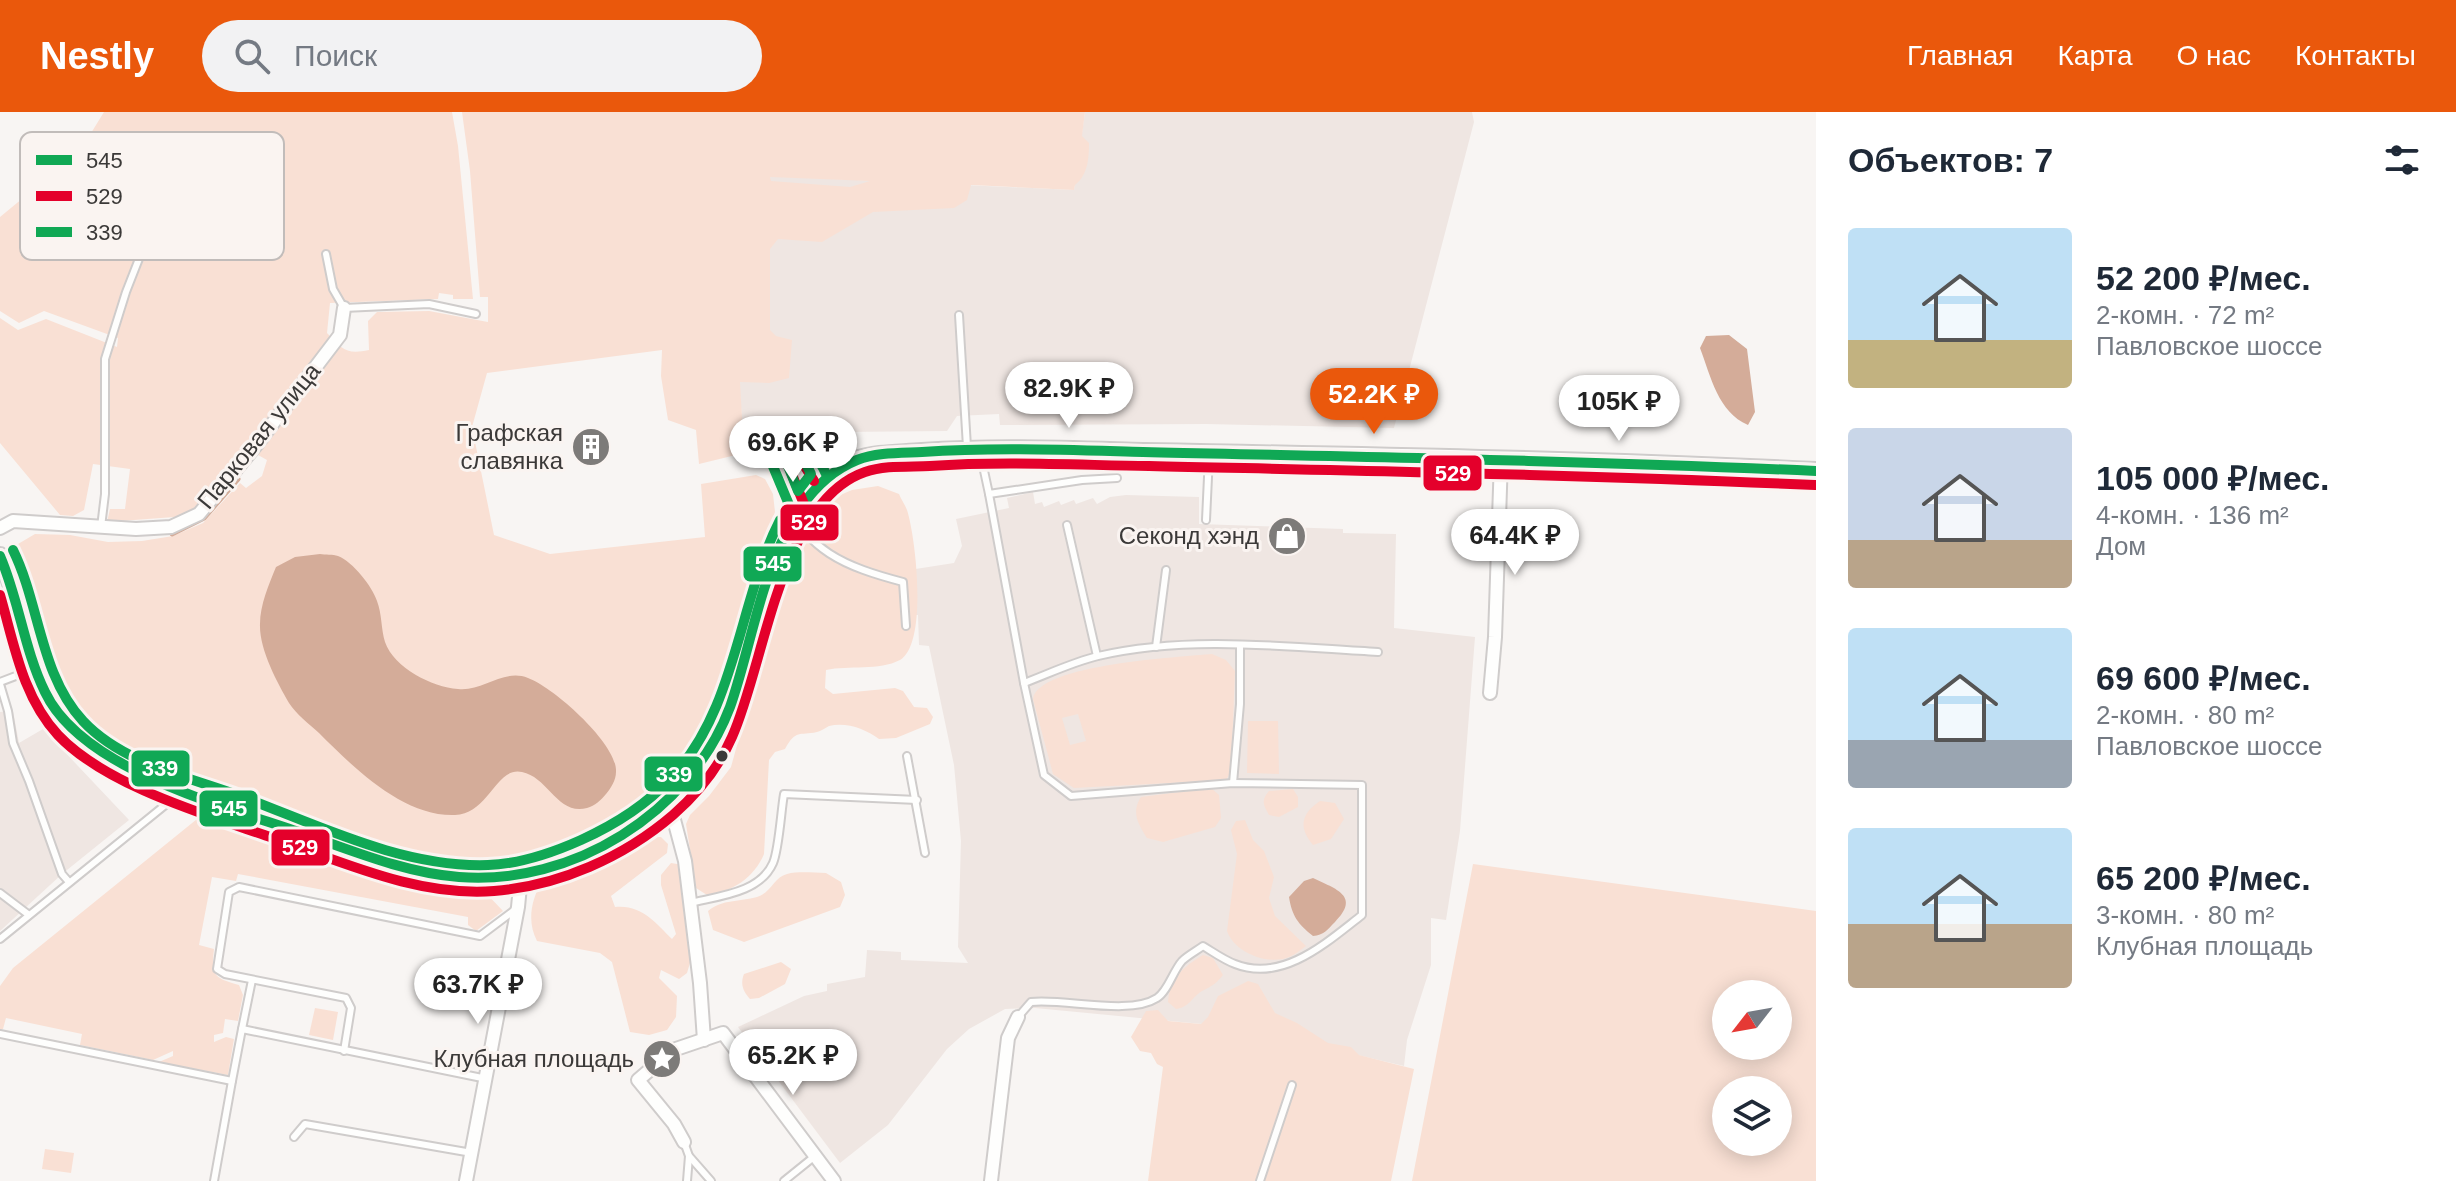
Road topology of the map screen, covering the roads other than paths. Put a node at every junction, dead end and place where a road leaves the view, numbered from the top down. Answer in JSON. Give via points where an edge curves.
{"nodes":[{"id":1,"x":326,"y":254,"type":"dead end"},
{"id":2,"x":139,"y":260,"type":"edge"},
{"id":3,"x":344,"y":308,"type":"junction"},
{"id":4,"x":476,"y":314,"type":"dead end"},
{"id":5,"x":959,"y":315,"type":"dead end"},
{"id":6,"x":973,"y":449,"type":"junction"},
{"id":7,"x":1210,"y":453,"type":"junction"},
{"id":8,"x":1501,"y":459,"type":"junction"},
{"id":9,"x":1816,"y":471,"type":"edge"},
{"id":10,"x":827,"y":476,"type":"junction"},
{"id":11,"x":1117,"y":478,"type":"dead end"},
{"id":12,"x":989,"y":494,"type":"junction"},
{"id":13,"x":795,"y":519,"type":"junction"},
{"id":14,"x":1206,"y":520,"type":"dead end"},
{"id":15,"x":1067,"y":525,"type":"dead end"},
{"id":16,"x":101,"y":527,"type":"junction"},
{"id":17,"x":0,"y":528,"type":"edge"},
{"id":18,"x":0,"y":556,"type":"edge"},
{"id":19,"x":1166,"y":570,"type":"dead end"},
{"id":20,"x":906,"y":626,"type":"dead end"},
{"id":21,"x":1240,"y":645,"type":"junction"},
{"id":22,"x":1156,"y":647,"type":"junction"},
{"id":23,"x":1378,"y":652,"type":"dead end"},
{"id":24,"x":1097,"y":656,"type":"junction"},
{"id":25,"x":37,"y":668,"type":"junction"},
{"id":26,"x":0,"y":683,"type":"edge"},
{"id":27,"x":1024,"y":683,"type":"junction"},
{"id":28,"x":1490,"y":693,"type":"dead end"},
{"id":29,"x":907,"y":756,"type":"dead end"},
{"id":30,"x":1233,"y":783,"type":"junction"},
{"id":31,"x":183,"y":790,"type":"junction"},
{"id":32,"x":917,"y":800,"type":"junction"},
{"id":33,"x":669,"y":801,"type":"junction"},
{"id":34,"x":925,"y":853,"type":"dead end"},
{"id":35,"x":521,"y":876,"type":"junction"},
{"id":36,"x":69,"y":882,"type":"junction"},
{"id":37,"x":0,"y":894,"type":"edge"},
{"id":38,"x":690,"y":903,"type":"junction"},
{"id":39,"x":518,"y":907,"type":"junction"},
{"id":40,"x":29,"y":915,"type":"junction"},
{"id":41,"x":0,"y":939,"type":"edge"},
{"id":42,"x":252,"y":980,"type":"junction"},
{"id":43,"x":1018,"y":1017,"type":"joint"},
{"id":44,"x":242,"y":1029,"type":"junction"},
{"id":45,"x":0,"y":1034,"type":"edge"},
{"id":46,"x":704,"y":1040,"type":"junction"},
{"id":47,"x":344,"y":1051,"type":"junction"},
{"id":48,"x":487,"y":1079,"type":"junction"},
{"id":49,"x":232,"y":1081,"type":"junction"},
{"id":50,"x":1292,"y":1085,"type":"dead end"},
{"id":51,"x":294,"y":1137,"type":"dead end"},
{"id":52,"x":684,"y":1142,"type":"joint"},
{"id":53,"x":472,"y":1153,"type":"junction"},
{"id":54,"x":689,"y":1156,"type":"junction"},
{"id":55,"x":815,"y":1156,"type":"junction"},
{"id":56,"x":214,"y":1181,"type":"edge"},
{"id":57,"x":466,"y":1181,"type":"edge"},
{"id":58,"x":687,"y":1181,"type":"edge"},
{"id":59,"x":711,"y":1181,"type":"edge"},
{"id":60,"x":784,"y":1181,"type":"edge"},
{"id":61,"x":834,"y":1181,"type":"edge"},
{"id":62,"x":991,"y":1181,"type":"edge"},
{"id":63,"x":1260,"y":1181,"type":"edge"}],
"edges":[{"from":1,"to":3,"type":"lane","via":[[333,289]]},
{"from":2,"to":16,"type":"lane","via":[[105,359]]},
{"from":3,"to":4,"type":"lane","via":[[429,304]]},
{"from":3,"to":16,"type":"street","name":"Парковая улица","via":[[340,335],[202,517],[171,527]]},
{"from":5,"to":6,"type":"lane"},
{"from":6,"to":7,"type":"main road"},
{"from":6,"to":10,"type":"main road","via":[[877,455]]},
{"from":6,"to":12,"type":"lane"},
{"from":7,"to":8,"type":"main road"},
{"from":7,"to":14,"type":"lane"},
{"from":8,"to":9,"type":"main road"},
{"from":8,"to":28,"type":"street"},
{"from":10,"to":13,"type":"main road"},
{"from":10,"to":13,"type":"lane","via":[[819,456],[808,448],[776,448],[772,464]]},
{"from":11,"to":12,"type":"lane"},
{"from":12,"to":27,"type":"lane"},
{"from":13,"to":20,"type":"lane","via":[[831,556],[903,582]]},
{"from":13,"to":33,"type":"main road","via":[[764,592],[732,705],[715,742]]},
{"from":15,"to":24,"type":"lane"},
{"from":16,"to":17,"type":"street","name":"Парковая улица","via":[[13,521]]},
{"from":18,"to":25,"type":"main road"},
{"from":19,"to":22,"type":"lane"},
{"from":21,"to":22,"type":"lane"},
{"from":21,"to":23,"type":"lane"},
{"from":21,"to":30,"type":"lane"},
{"from":22,"to":24,"type":"lane"},
{"from":24,"to":27,"type":"lane"},
{"from":25,"to":26,"type":"lane"},
{"from":25,"to":31,"type":"main road","via":[[45,694],[81,739],[138,772]]},
{"from":26,"to":36,"type":"lane","via":[[13,743]]},
{"from":27,"to":30,"type":"lane","via":[[1044,775],[1071,796]]},
{"from":29,"to":32,"type":"lane"},
{"from":30,"to":43,"type":"lane","via":[[1362,785],[1362,915],[1289,965],[1258,970],[1236,965],[1203,946],[1182,961],[1159,998],[1115,1006],[1031,1002]]},
{"from":31,"to":35,"type":"main road","via":[[414,870],[457,878]]},
{"from":31,"to":36,"type":"lane"},
{"from":32,"to":34,"type":"lane"},
{"from":32,"to":38,"type":"lane","via":[[784,794],[773,863],[761,879],[748,888]]},
{"from":33,"to":35,"type":"main road","via":[[610,842]]},
{"from":33,"to":38,"type":"street"},
{"from":35,"to":39,"type":"street"},
{"from":36,"to":40,"type":"lane"},
{"from":37,"to":40,"type":"lane"},
{"from":38,"to":46,"type":"street"},
{"from":39,"to":42,"type":"lane","via":[[480,936],[239,887],[229,892],[217,969]]},
{"from":39,"to":48,"type":"street"},
{"from":40,"to":41,"type":"lane"},
{"from":42,"to":44,"type":"lane"},
{"from":42,"to":47,"type":"lane","via":[[346,998],[351,1008]]},
{"from":43,"to":62,"type":"street","via":[[1008,1038]]},
{"from":44,"to":47,"type":"lane"},
{"from":44,"to":49,"type":"lane"},
{"from":45,"to":49,"type":"lane"},
{"from":46,"to":52,"type":"street","via":[[673,1050],[638,1080]]},
{"from":46,"to":55,"type":"street","via":[[723,1033]]},
{"from":47,"to":48,"type":"lane"},
{"from":48,"to":53,"type":"street"},
{"from":49,"to":56,"type":"lane"},
{"from":50,"to":63,"type":"lane"},
{"from":51,"to":53,"type":"lane","via":[[305,1124]]},
{"from":52,"to":54,"type":"lane"},
{"from":53,"to":57,"type":"street"},
{"from":54,"to":58,"type":"lane"},
{"from":54,"to":59,"type":"lane"},
{"from":55,"to":60,"type":"lane"},
{"from":55,"to":61,"type":"street"}]}
